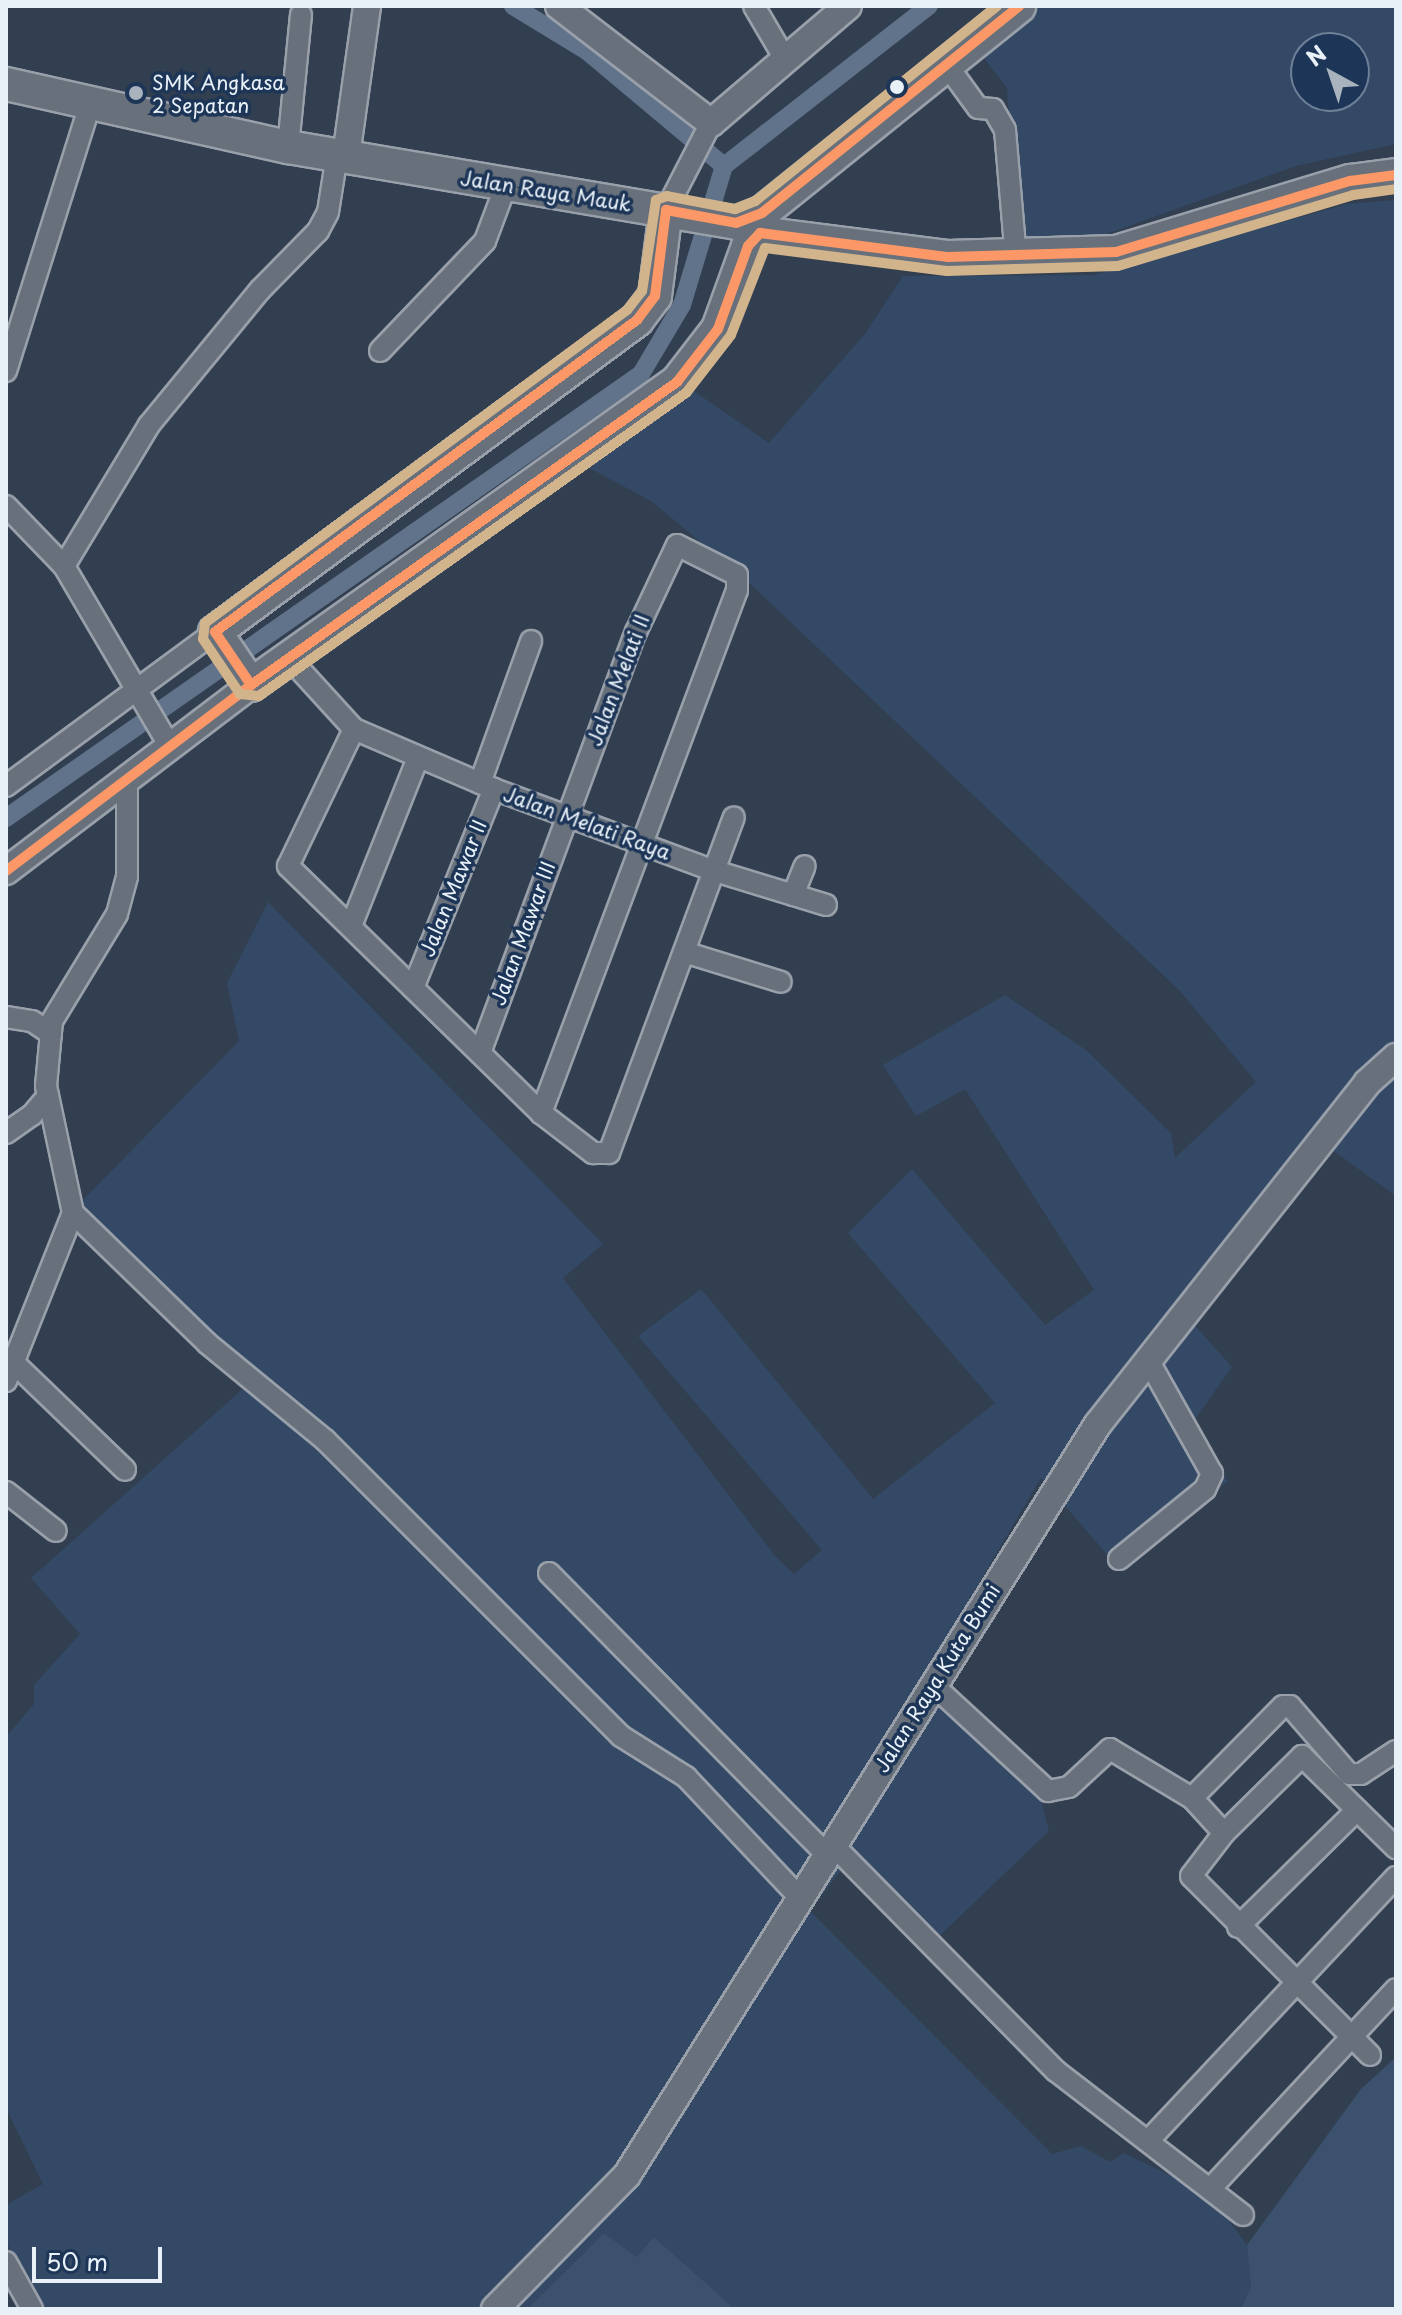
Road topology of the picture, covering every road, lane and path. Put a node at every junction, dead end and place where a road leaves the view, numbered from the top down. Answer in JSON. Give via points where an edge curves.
{"nodes":[{"id":1,"x":367,"y":6,"type":"edge"},
{"id":2,"x":559,"y":6,"type":"edge"},
{"id":3,"x":754,"y":6,"type":"edge"},
{"id":4,"x":848,"y":6,"type":"edge"},
{"id":5,"x":1019,"y":6,"type":"edge"},
{"id":6,"x":301,"y":15,"type":"dead end"},
{"id":7,"x":785,"y":59,"type":"junction"},
{"id":8,"x":946,"y":64,"type":"junction"},
{"id":9,"x":6,"y":84,"type":"edge"},
{"id":10,"x":90,"y":104,"type":"junction"},
{"id":11,"x":707,"y":131,"type":"junction"},
{"id":12,"x":288,"y":147,"type":"junction"},
{"id":13,"x":342,"y":156,"type":"junction"},
{"id":14,"x":1396,"y":175,"type":"edge"},
{"id":15,"x":506,"y":185,"type":"junction"},
{"id":16,"x":673,"y":206,"type":"junction"},
{"id":17,"x":748,"y":228,"type":"junction"},
{"id":18,"x":1016,"y":258,"type":"junction"},
{"id":19,"x":380,"y":351,"type":"dead end"},
{"id":20,"x":6,"y":371,"type":"edge"},
{"id":21,"x":6,"y":506,"type":"edge"},
{"id":22,"x":64,"y":566,"type":"junction"},
{"id":23,"x":218,"y":636,"type":"junction"},
{"id":24,"x":531,"y":641,"type":"dead end"},
{"id":25,"x":290,"y":659,"type":"junction"},
{"id":26,"x":247,"y":679,"type":"junction"},
{"id":27,"x":138,"y":694,"type":"junction"},
{"id":28,"x":354,"y":729,"type":"junction"},
{"id":29,"x":164,"y":738,"type":"junction"},
{"id":30,"x":418,"y":758,"type":"junction"},
{"id":31,"x":127,"y":778,"type":"junction"},
{"id":32,"x":6,"y":784,"type":"edge"},
{"id":33,"x":487,"y":786,"type":"junction"},
{"id":34,"x":565,"y":814,"type":"junction"},
{"id":35,"x":734,"y":817,"type":"dead end"},
{"id":36,"x":642,"y":841,"type":"junction"},
{"id":37,"x":805,"y":866,"type":"dead end"},
{"id":38,"x":6,"y":871,"type":"edge"},
{"id":39,"x":715,"y":871,"type":"junction"},
{"id":40,"x":793,"y":895,"type":"junction"},
{"id":41,"x":826,"y":905,"type":"dead end"},
{"id":42,"x":351,"y":926,"type":"junction"},
{"id":43,"x":687,"y":953,"type":"junction"},
{"id":44,"x":781,"y":982,"type":"dead end"},
{"id":45,"x":413,"y":988,"type":"junction"},
{"id":46,"x":6,"y":1017,"type":"edge"},
{"id":47,"x":51,"y":1034,"type":"junction"},
{"id":48,"x":480,"y":1053,"type":"junction"},
{"id":49,"x":1396,"y":1057,"type":"edge"},
{"id":50,"x":48,"y":1096,"type":"junction"},
{"id":51,"x":541,"y":1113,"type":"junction"},
{"id":52,"x":6,"y":1133,"type":"edge"},
{"id":53,"x":73,"y":1213,"type":"junction"},
{"id":54,"x":1148,"y":1360,"type":"junction"},
{"id":55,"x":10,"y":1372,"type":"edge"},
{"id":56,"x":125,"y":1470,"type":"dead end"},
{"id":57,"x":6,"y":1492,"type":"edge"},
{"id":58,"x":56,"y":1531,"type":"dead end"},
{"id":59,"x":1119,"y":1559,"type":"dead end"},
{"id":60,"x":549,"y":1573,"type":"dead end"},
{"id":61,"x":932,"y":1684,"type":"junction"},
{"id":62,"x":1396,"y":1751,"type":"edge"},
{"id":63,"x":1192,"y":1798,"type":"junction"},
{"id":64,"x":1357,"y":1810,"type":"junction"},
{"id":65,"x":1224,"y":1833,"type":"junction"},
{"id":66,"x":1396,"y":1848,"type":"edge"},
{"id":67,"x":831,"y":1851,"type":"junction"},
{"id":68,"x":1396,"y":1877,"type":"edge"},
{"id":69,"x":801,"y":1899,"type":"junction"},
{"id":70,"x":1238,"y":1927,"type":"junction"},
{"id":71,"x":1295,"y":1982,"type":"junction"},
{"id":72,"x":1396,"y":1989,"type":"edge"},
{"id":73,"x":1351,"y":2037,"type":"junction"},
{"id":74,"x":1370,"y":2055,"type":"dead end"},
{"id":75,"x":1148,"y":2141,"type":"junction"},
{"id":76,"x":1212,"y":2187,"type":"junction"},
{"id":77,"x":1243,"y":2215,"type":"dead end"},
{"id":78,"x":6,"y":2262,"type":"edge"},
{"id":79,"x":14,"y":2292,"type":"edge"},
{"id":80,"x":32,"y":2309,"type":"edge"},
{"id":81,"x":495,"y":2309,"type":"edge"}],
"edges":[{"from":1,"to":13,"type":"street"},
{"from":2,"to":11,"type":"street"},
{"from":3,"to":7,"type":"street"},
{"from":4,"to":7,"type":"street"},
{"from":5,"to":8,"type":"main road"},
{"from":6,"to":12,"type":"street"},
{"from":7,"to":11,"type":"street"},
{"from":8,"to":17,"type":"main road"},
{"from":8,"to":18,"type":"street","via":[[978,108],[993,109],[1005,130]]},
{"from":9,"to":10,"type":"main road","name":"Jalan Raya Mauk"},
{"from":10,"to":12,"type":"main road","name":"Jalan Raya Mauk"},
{"from":10,"to":20,"type":"street"},
{"from":11,"to":16,"type":"street"},
{"from":12,"to":13,"type":"main road","name":"Jalan Raya Mauk"},
{"from":13,"to":15,"type":"main road","name":"Jalan Raya Mauk"},
{"from":13,"to":22,"type":"street","via":[[318,231],[260,290],[149,425]]},
{"from":14,"to":18,"type":"main road","name":"Jalan Raya Mauk","via":[[1350,181],[1116,252]]},
{"from":15,"to":16,"type":"main road","name":"Jalan Raya Mauk"},
{"from":15,"to":19,"type":"street","via":[[485,241]]},
{"from":16,"to":17,"type":"main road","name":"Jalan Raya Mauk"},
{"from":16,"to":23,"type":"main road","via":[[655,296],[637,320]]},
{"from":17,"to":18,"type":"main road","name":"Jalan Raya Mauk","via":[[922,255]]},
{"from":17,"to":25,"type":"main road","via":[[748,246],[718,329],[677,382]]},
{"from":21,"to":22,"type":"street"},
{"from":22,"to":27,"type":"street"},
{"from":23,"to":26,"type":"main road"},
{"from":23,"to":27,"type":"street"},
{"from":24,"to":33,"type":"street","name":"Jalan Mawar II"},
{"from":25,"to":26,"type":"main road"},
{"from":25,"to":28,"type":"street"},
{"from":26,"to":29,"type":"street"},
{"from":27,"to":29,"type":"street"},
{"from":27,"to":32,"type":"street"},
{"from":28,"to":30,"type":"street","name":"Jalan Melati Raya"},
{"from":28,"to":42,"type":"street","via":[[288,864]]},
{"from":29,"to":31,"type":"street"},
{"from":30,"to":33,"type":"street","name":"Jalan Melati Raya"},
{"from":30,"to":42,"type":"street"},
{"from":31,"to":38,"type":"street"},
{"from":31,"to":47,"type":"street","via":[[127,876],[117,914],[52,1021]]},
{"from":33,"to":34,"type":"street","name":"Jalan Melati Raya"},
{"from":33,"to":45,"type":"street","name":"Jalan Mawar II"},
{"from":34,"to":36,"type":"street","name":"Jalan Melati Raya"},
{"from":34,"to":36,"type":"street","name":"Jalan Melati II","via":[[674,547],[737,575],[737,590]]},
{"from":34,"to":48,"type":"street","name":"Jalan Mawar III"},
{"from":35,"to":39,"type":"street"},
{"from":36,"to":39,"type":"street","name":"Jalan Melati Raya"},
{"from":36,"to":51,"type":"street"},
{"from":37,"to":40,"type":"street"},
{"from":39,"to":40,"type":"street","name":"Jalan Melati Raya"},
{"from":39,"to":43,"type":"street"},
{"from":40,"to":41,"type":"street","name":"Jalan Melati Raya"},
{"from":42,"to":45,"type":"street"},
{"from":43,"to":44,"type":"street"},
{"from":43,"to":51,"type":"street","via":[[608,1156],[593,1153]]},
{"from":45,"to":48,"type":"street"},
{"from":46,"to":47,"type":"street","via":[[32,1021]]},
{"from":47,"to":50,"type":"street"},
{"from":48,"to":51,"type":"street"},
{"from":49,"to":54,"type":"street","name":"Jalan Raya Kuta Bumi","via":[[1367,1083]]},
{"from":50,"to":52,"type":"street"},
{"from":50,"to":53,"type":"street"},
{"from":53,"to":55,"type":"street"},
{"from":53,"to":69,"type":"street","via":[[207,1343],[325,1440],[621,1736],[686,1777]]},
{"from":54,"to":59,"type":"street","via":[[1212,1474],[1205,1489]]},
{"from":54,"to":61,"type":"street","name":"Jalan Raya Kuta Bumi","via":[[1098,1424]]},
{"from":55,"to":56,"type":"street"},
{"from":57,"to":58,"type":"street"},
{"from":60,"to":67,"type":"street"},
{"from":61,"to":63,"type":"street","via":[[1048,1791],[1069,1787],[1110,1749]]},
{"from":61,"to":67,"type":"street","name":"Jalan Raya Kuta Bumi"},
{"from":62,"to":63,"type":"street","via":[[1361,1774],[1349,1774],[1290,1706],[1283,1706]]},
{"from":63,"to":65,"type":"street"},
{"from":64,"to":65,"type":"street","via":[[1302,1756]]},
{"from":64,"to":66,"type":"street"},
{"from":64,"to":70,"type":"street"},
{"from":65,"to":70,"type":"street","via":[[1191,1876]]},
{"from":67,"to":69,"type":"street","name":"Jalan Raya Kuta Bumi"},
{"from":67,"to":75,"type":"street","via":[[1056,2071]]},
{"from":68,"to":71,"type":"street"},
{"from":69,"to":81,"type":"street","name":"Jalan Raya Kuta Bumi","via":[[627,2175]]},
{"from":70,"to":71,"type":"street"},
{"from":71,"to":73,"type":"street"},
{"from":71,"to":75,"type":"street"},
{"from":72,"to":73,"type":"street"},
{"from":73,"to":74,"type":"street"},
{"from":73,"to":76,"type":"street"},
{"from":75,"to":76,"type":"street"},
{"from":76,"to":77,"type":"street"},
{"from":78,"to":79,"type":"street"},
{"from":79,"to":80,"type":"street"}]}
